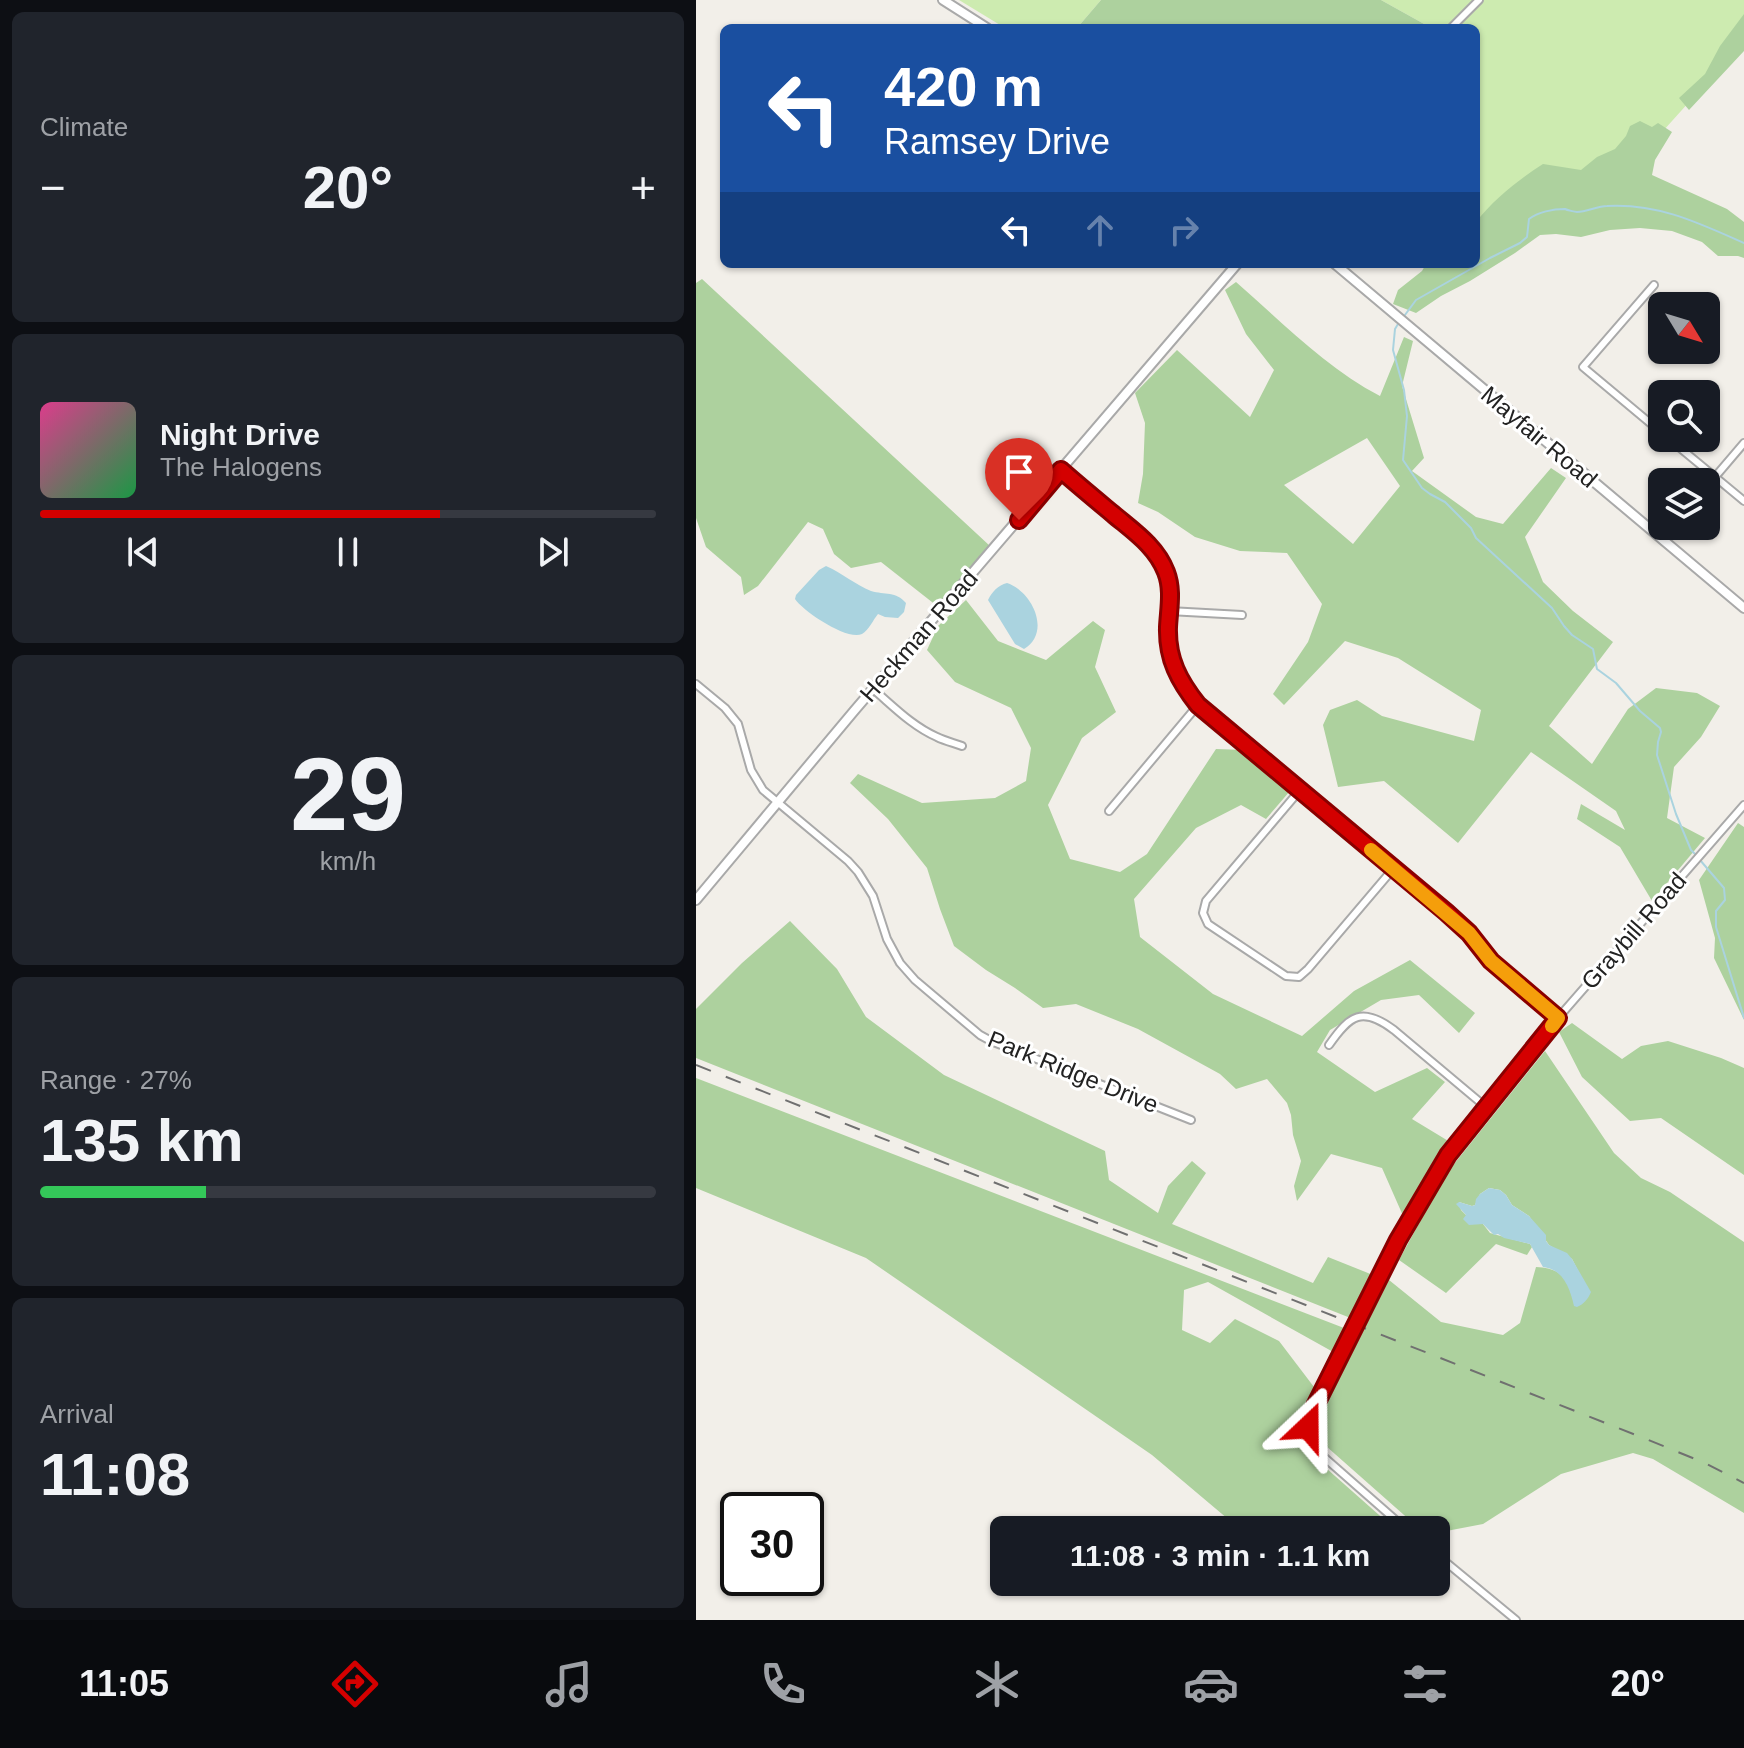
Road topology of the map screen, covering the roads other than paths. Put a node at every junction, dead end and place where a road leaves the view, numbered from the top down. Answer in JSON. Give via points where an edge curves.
{"nodes":[{"id":1,"x":943,"y":0,"type":"edge"},
{"id":2,"x":1479,"y":0,"type":"edge"},
{"id":3,"x":981,"y":24,"type":"edge"},
{"id":4,"x":1455,"y":24,"type":"edge"},
{"id":5,"x":1234,"y":268,"type":"edge"},
{"id":6,"x":1340,"y":268,"type":"edge"},
{"id":7,"x":1654,"y":285,"type":"dead end"},
{"id":8,"x":1648,"y":421,"type":"edge"},
{"id":9,"x":1744,"y":443,"type":"edge"},
{"id":10,"x":1685,"y":452,"type":"edge"},
{"id":11,"x":1704,"y":468,"type":"edge"},
{"id":12,"x":1061,"y":470,"type":"junction"},
{"id":13,"x":1720,"y":471,"type":"edge"},
{"id":14,"x":1720,"y":481,"type":"edge"},
{"id":15,"x":1744,"y":501,"type":"edge"},
{"id":16,"x":1744,"y":608,"type":"edge"},
{"id":17,"x":1169,"y":611,"type":"junction"},
{"id":18,"x":1242,"y":615,"type":"dead end"},
{"id":19,"x":696,"y":684,"type":"edge"},
{"id":20,"x":873,"y":689,"type":"junction"},
{"id":21,"x":1198,"y":705,"type":"junction"},
{"id":22,"x":962,"y":746,"type":"dead end"},
{"id":23,"x":1300,"y":790,"type":"junction"},
{"id":24,"x":777,"y":803,"type":"junction"},
{"id":25,"x":1744,"y":805,"type":"edge"},
{"id":26,"x":1109,"y":811,"type":"dead end"},
{"id":27,"x":1393,"y":869,"type":"junction"},
{"id":28,"x":696,"y":900,"type":"edge"},
{"id":29,"x":1558,"y":1018,"type":"junction"},
{"id":30,"x":1329,"y":1045,"type":"dead end"},
{"id":31,"x":1487,"y":1108,"type":"junction"},
{"id":32,"x":1191,"y":1120,"type":"dead end"},
{"id":33,"x":1391,"y":1516,"type":"edge"},
{"id":34,"x":1450,"y":1566,"type":"edge"},
{"id":35,"x":1516,"y":1620,"type":"edge"}],
"edges":[{"from":1,"to":3,"type":"street"},
{"from":2,"to":4,"type":"street"},
{"from":5,"to":12,"type":"street","name":"Heckman Road"},
{"from":6,"to":16,"type":"street","name":"Mayfair Road"},
{"from":7,"to":8,"type":"street","via":[[1583,367]]},
{"from":9,"to":13,"type":"street"},
{"from":10,"to":11,"type":"street"},
{"from":12,"to":17,"type":"street","via":[[1151,547],[1169,582]]},
{"from":12,"to":20,"type":"street","name":"Heckman Road"},
{"from":14,"to":15,"type":"street"},
{"from":17,"to":18,"type":"street"},
{"from":17,"to":21,"type":"street","via":[[1171,661]]},
{"from":19,"to":24,"type":"street","name":"Park Ridge Drive","via":[[732,716],[751,770]]},
{"from":20,"to":22,"type":"street","via":[[923,730]]},
{"from":20,"to":24,"type":"street","name":"Heckman Road"},
{"from":21,"to":23,"type":"street"},
{"from":21,"to":26,"type":"street"},
{"from":23,"to":27,"type":"street"},
{"from":23,"to":27,"type":"street","via":[[1206,901],[1208,924],[1289,977],[1299,977]]},
{"from":24,"to":28,"type":"street","name":"Heckman Road"},
{"from":24,"to":32,"type":"street","name":"Park Ridge Drive","via":[[858,872],[874,897],[900,963],[980,1035]]},
{"from":25,"to":29,"type":"street","name":"Graybill Road"},
{"from":27,"to":29,"type":"street"},
{"from":29,"to":31,"type":"street","name":"Graybill Road"},
{"from":30,"to":31,"type":"street","via":[[1351,1019],[1369,1015]]},
{"from":31,"to":33,"type":"street","name":"Graybill Road","via":[[1429,1186],[1309,1418],[1309,1435],[1317,1451]]},
{"from":34,"to":35,"type":"street"}]}
